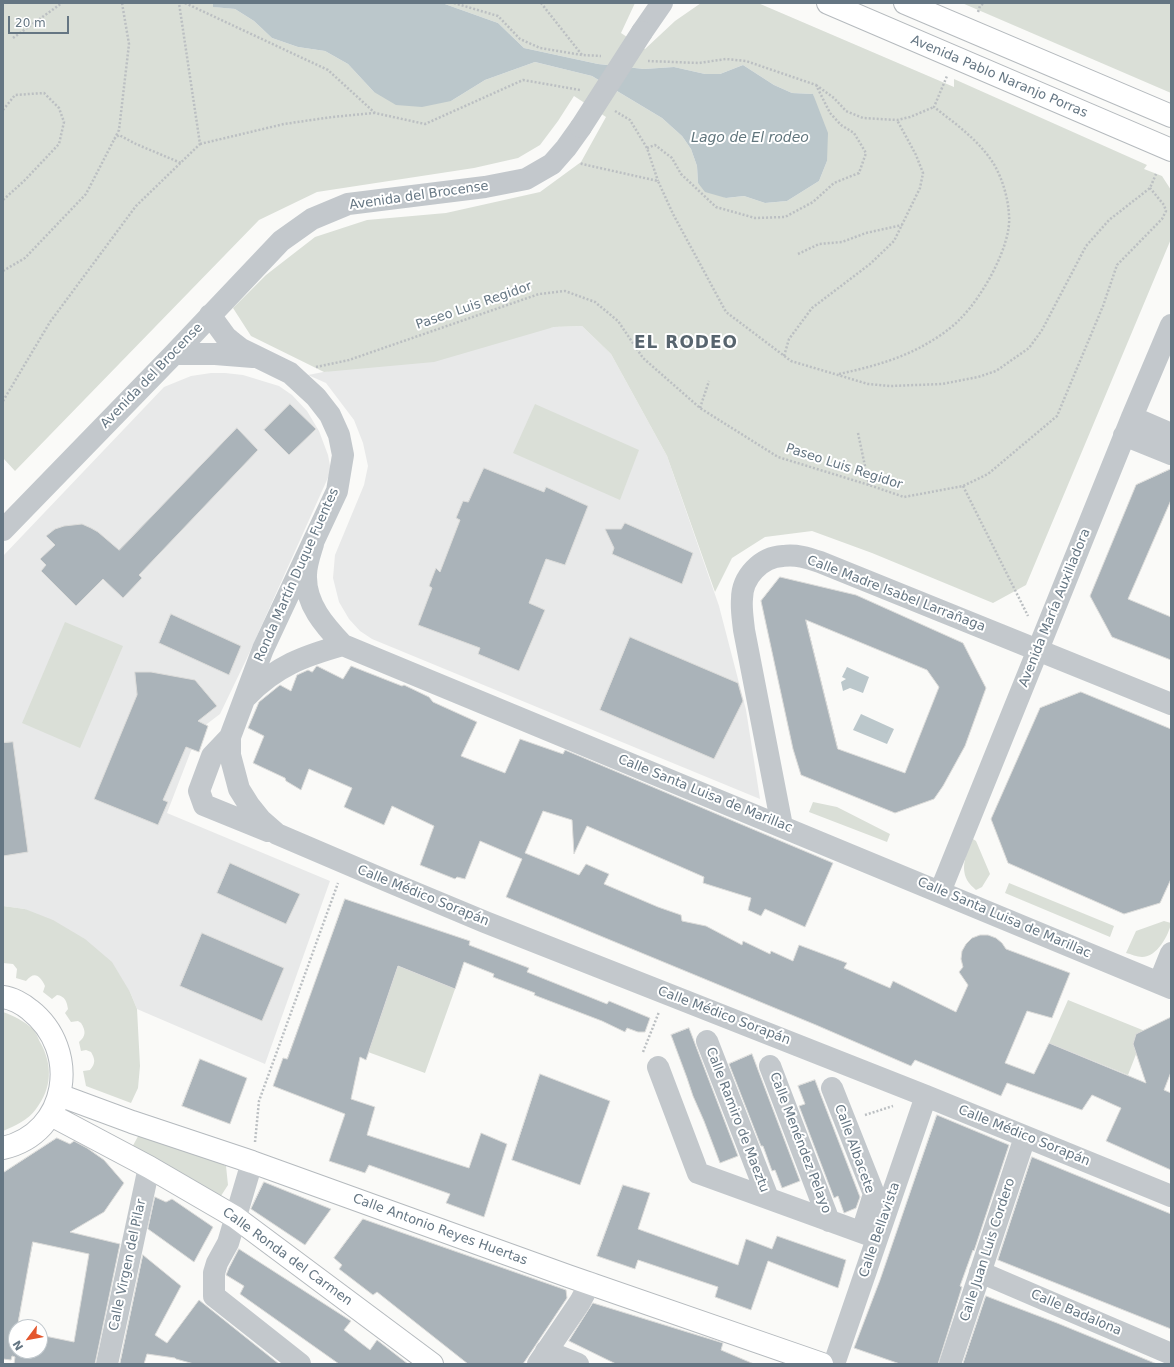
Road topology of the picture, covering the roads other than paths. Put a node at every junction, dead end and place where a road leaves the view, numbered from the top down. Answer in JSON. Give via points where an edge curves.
{"nodes":[{"id":1,"x":662,"y":3,"type":"edge"},
{"id":2,"x":828,"y":3,"type":"edge"},
{"id":3,"x":905,"y":3,"type":"edge"},
{"id":4,"x":1171,"y":116,"type":"edge"},
{"id":5,"x":1171,"y":150,"type":"edge"},
{"id":6,"x":210,"y":315,"type":"junction"},
{"id":7,"x":1171,"y":325,"type":"edge"},
{"id":8,"x":174,"y":354,"type":"junction"},
{"id":9,"x":258,"y":357,"type":"junction"},
{"id":10,"x":1128,"y":426,"type":"junction"},
{"id":11,"x":1171,"y":434,"type":"edge"},
{"id":12,"x":1171,"y":454,"type":"edge"},
{"id":13,"x":3,"y":530,"type":"edge"},
{"id":14,"x":313,"y":544,"type":"junction"},
{"id":15,"x":343,"y":645,"type":"junction"},
{"id":16,"x":1040,"y":646,"type":"junction"},
{"id":17,"x":245,"y":698,"type":"junction"},
{"id":18,"x":1171,"y":704,"type":"edge"},
{"id":19,"x":230,"y":737,"type":"junction"},
{"id":20,"x":199,"y":791,"type":"joint"},
{"id":21,"x":782,"y":826,"type":"junction"},
{"id":22,"x":277,"y":834,"type":"junction"},
{"id":23,"x":940,"y":892,"type":"junction"},
{"id":24,"x":1171,"y":953,"type":"edge"},
{"id":25,"x":1165,"y":985,"type":"edge"},
{"id":26,"x":3,"y":997,"type":"edge"},
{"id":27,"x":707,"y":1041,"type":"dead end"},
{"id":28,"x":650,"y":1060,"type":"road end"},
{"id":29,"x":770,"y":1066,"type":"dead end"},
{"id":30,"x":832,"y":1088,"type":"dead end"},
{"id":31,"x":59,"y":1095,"type":"junction"},
{"id":32,"x":926,"y":1096,"type":"junction"},
{"id":33,"x":51,"y":1115,"type":"junction"},
{"id":34,"x":1025,"y":1137,"type":"junction"},
{"id":35,"x":3,"y":1148,"type":"edge"},
{"id":36,"x":252,"y":1162,"type":"junction"},
{"id":37,"x":149,"y":1167,"type":"junction"},
{"id":38,"x":1171,"y":1196,"type":"edge"},
{"id":39,"x":768,"y":1198,"type":"junction"},
{"id":40,"x":235,"y":1217,"type":"junction"},
{"id":41,"x":829,"y":1221,"type":"junction"},
{"id":42,"x":870,"y":1235,"type":"junction"},
{"id":43,"x":980,"y":1272,"type":"junction"},
{"id":44,"x":590,"y":1283,"type":"junction"},
{"id":45,"x":1171,"y":1354,"type":"edge"},
{"id":46,"x":542,"y":1358,"type":"edge"},
{"id":47,"x":107,"y":1364,"type":"edge"},
{"id":48,"x":300,"y":1364,"type":"edge"},
{"id":49,"x":432,"y":1364,"type":"edge"},
{"id":50,"x":578,"y":1364,"type":"edge"},
{"id":51,"x":822,"y":1364,"type":"edge"},
{"id":52,"x":834,"y":1364,"type":"edge"},
{"id":53,"x":950,"y":1364,"type":"edge"}],
"edges":[{"from":1,"to":6,"type":"street","name":"Avenida del Brocense","bridge":true,"via":[[581,127],[552,164],[526,179],[485,187],[348,204],[312,219],[281,241]]},
{"from":2,"to":5,"type":"main road","name":"Avenida Pablo Naranjo Porras"},
{"from":3,"to":4,"type":"main road"},
{"from":6,"to":8,"type":"street","name":"Avenida del Brocense"},
{"from":6,"to":9,"type":"street","via":[[226,337],[241,349]]},
{"from":7,"to":10,"type":"street","name":"Avenida María Auxiliadora"},
{"from":8,"to":9,"type":"street","name":"Ronda Martín Duque Fuentes"},
{"from":8,"to":13,"type":"street","name":"Avenida del Brocense"},
{"from":9,"to":14,"type":"street","name":"Ronda Martín Duque Fuentes","via":[[290,373],[316,397],[330,415],[339,434],[343,455],[337,491]]},
{"from":10,"to":11,"type":"street"},
{"from":10,"to":12,"type":"street"},
{"from":10,"to":16,"type":"street","name":"Avenida María Auxiliadora"},
{"from":14,"to":15,"type":"street","name":"Calle Santa Luisa de Marillac","via":[[306,575],[309,596],[317,614]]},
{"from":14,"to":17,"type":"street","name":"Ronda Martín Duque Fuentes","via":[[263,649]]},
{"from":15,"to":17,"type":"street","name":"Ronda Martín Duque Fuentes","via":[[292,662],[263,681]]},
{"from":15,"to":21,"type":"street","name":"Calle Santa Luisa de Marillac"},
{"from":16,"to":18,"type":"street","name":"Calle Madre Isabel Larrañaga"},
{"from":16,"to":21,"type":"street","name":"Calle Madre Isabel Larrañaga","via":[[799,556],[782,556],[758,567],[744,585],[744,630]]},
{"from":16,"to":23,"type":"street","name":"Avenida María Auxiliadora"},
{"from":17,"to":19,"type":"street","name":"Ronda Martín Duque Fuentes"},
{"from":19,"to":20,"type":"street","name":"Ronda Martín Duque Fuentes","via":[[212,756]]},
{"from":19,"to":22,"type":"street","name":"Calle Médico Sorapán","via":[[230,755],[240,789],[261,820]]},
{"from":20,"to":22,"type":"street","name":"Calle Médico Sorapán","via":[[204,805]]},
{"from":21,"to":23,"type":"street","name":"Calle Santa Luisa de Marillac"},
{"from":22,"to":32,"type":"street","name":"Calle Médico Sorapán","via":[[485,922]]},
{"from":23,"to":25,"type":"street","name":"Calle Santa Luisa de Marillac"},
{"from":24,"to":25,"type":"street"},
{"from":26,"to":31,"type":"main road","via":[[25,1006],[40,1018],[52,1035],[60,1053],[62,1075]]},
{"from":27,"to":39,"type":"street","name":"Calle Ramiro de Maeztu"},
{"from":28,"to":39,"type":"street","via":[[698,1173]]},
{"from":29,"to":41,"type":"street","name":"Calle Menéndez Pelayo"},
{"from":30,"to":42,"type":"street","name":"Calle Albacete","via":[[874,1194]]},
{"from":31,"to":33,"type":"main road"},
{"from":31,"to":36,"type":"main road","name":"Calle Antonio Reyes Huertas"},
{"from":32,"to":34,"type":"street","name":"Calle Médico Sorapán"},
{"from":32,"to":42,"type":"street","name":"Calle Bellavista"},
{"from":33,"to":35,"type":"main road","via":[[34,1134],[20,1143]]},
{"from":33,"to":37,"type":"main road","name":"Calle Ronda del Carmen"},
{"from":34,"to":38,"type":"street","name":"Calle Médico Sorapán"},
{"from":34,"to":43,"type":"street","name":"Calle Juan Luis Cordero"},
{"from":36,"to":40,"type":"street"},
{"from":36,"to":44,"type":"main road","name":"Calle Antonio Reyes Huertas"},
{"from":37,"to":40,"type":"main road","name":"Calle Ronda del Carmen"},
{"from":37,"to":47,"type":"street","name":"Calle Virgen del Pilar"},
{"from":39,"to":41,"type":"street"},
{"from":40,"to":48,"type":"street","via":[[228,1243],[214,1273],[214,1296]]},
{"from":40,"to":49,"type":"main road","name":"Calle Ronda del Carmen"},
{"from":41,"to":42,"type":"street"},
{"from":42,"to":52,"type":"street","name":"Calle Bellavista"},
{"from":43,"to":45,"type":"street","name":"Calle Badalona"},
{"from":43,"to":53,"type":"street","name":"Calle Juan Luis Cordero"},
{"from":44,"to":46,"type":"street"},
{"from":44,"to":51,"type":"main road","name":"Calle Antonio Reyes Huertas"},
{"from":46,"to":50,"type":"street"}]}
